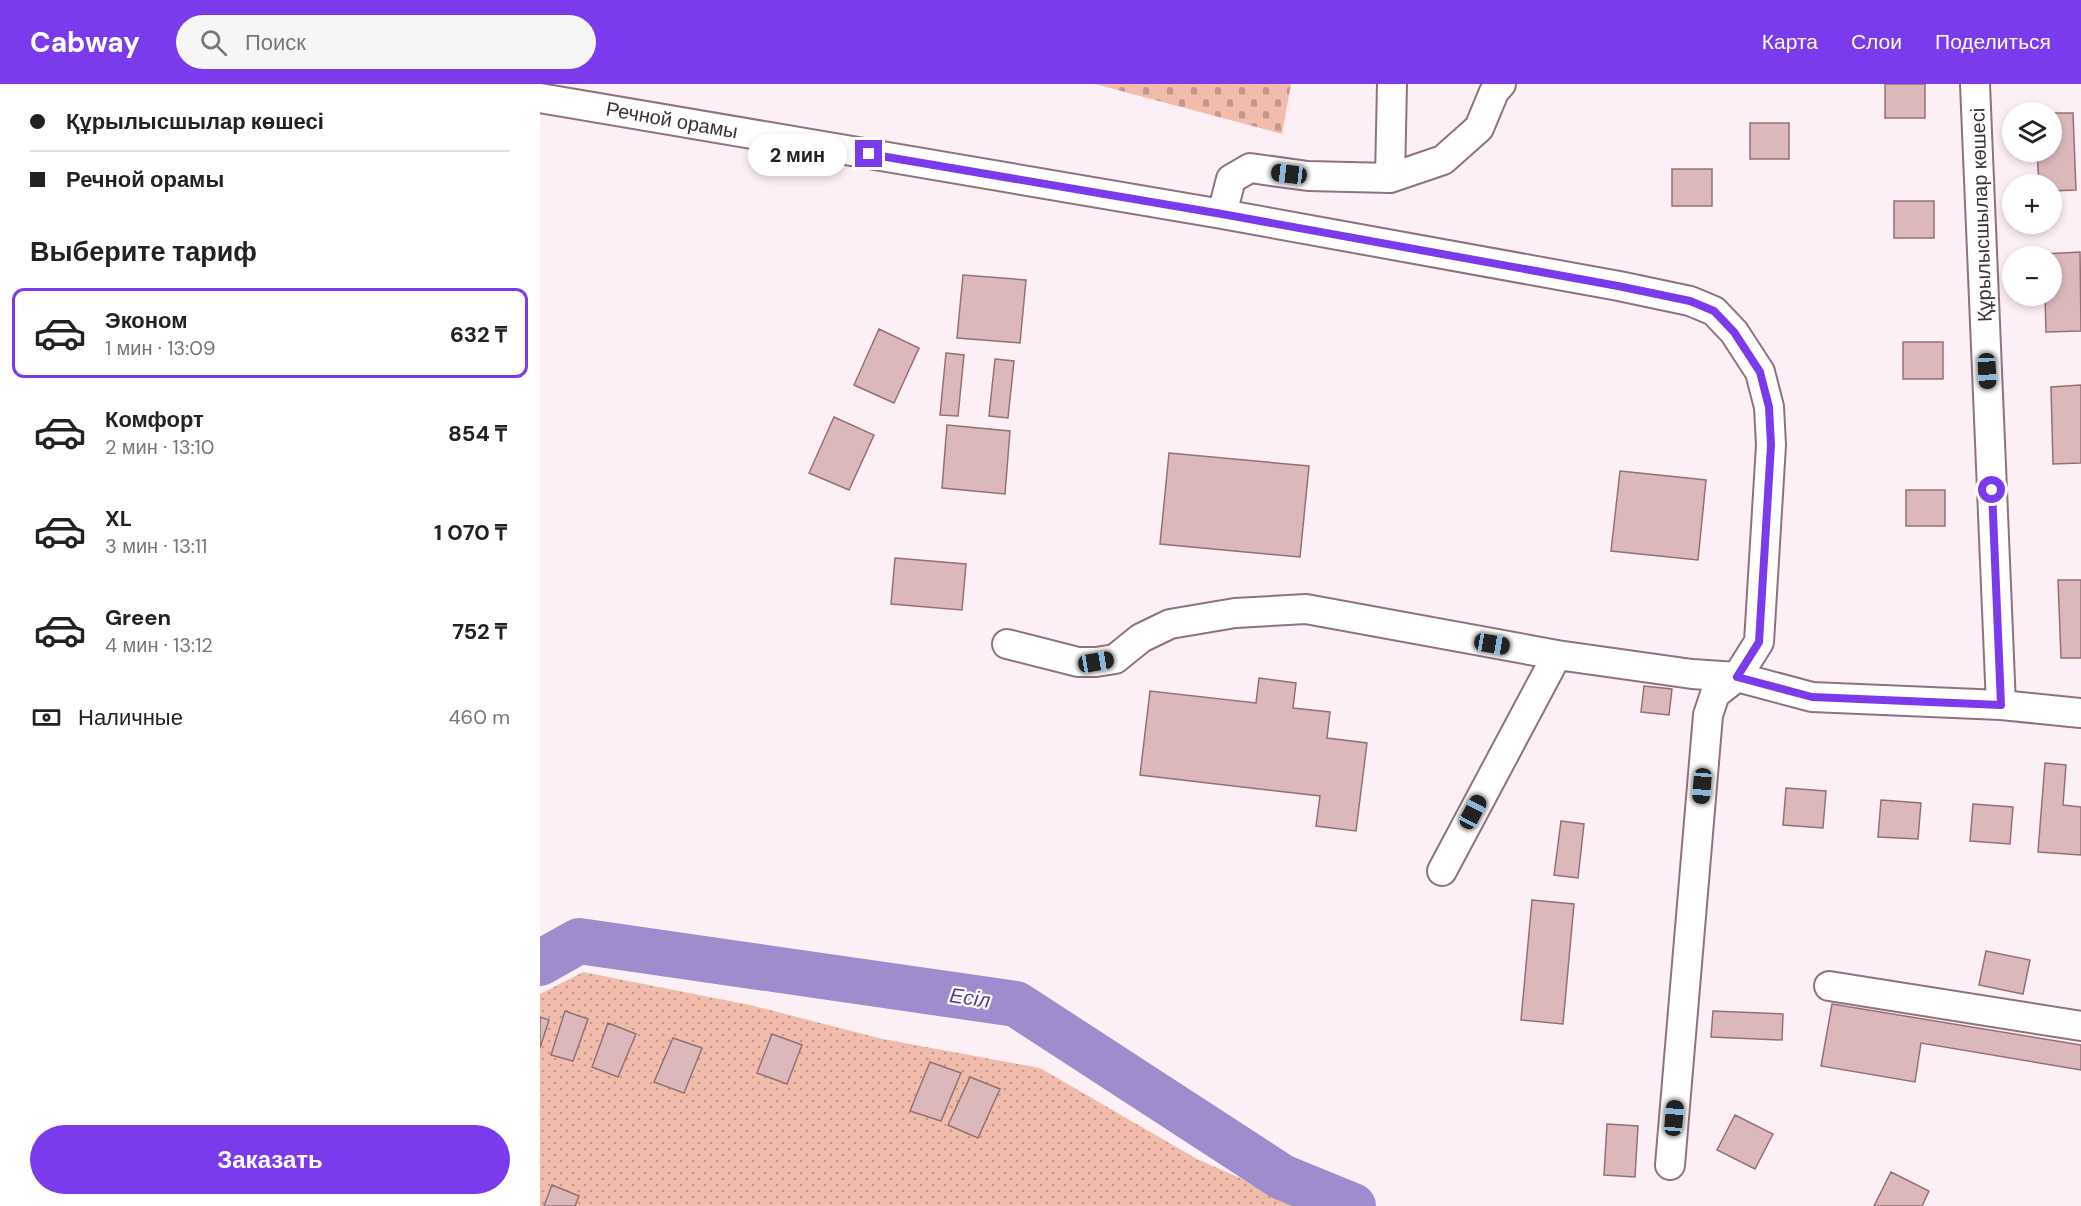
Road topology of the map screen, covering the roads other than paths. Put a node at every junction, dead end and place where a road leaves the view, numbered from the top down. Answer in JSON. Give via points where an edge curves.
{"nodes":[{"id":1,"x":1392,"y":84,"type":"edge"},
{"id":2,"x":1501,"y":84,"type":"edge"},
{"id":3,"x":1975,"y":84,"type":"edge"},
{"id":4,"x":540,"y":98,"type":"edge"},
{"id":5,"x":1389,"y":178,"type":"junction"},
{"id":6,"x":1222,"y":214,"type":"junction"},
{"id":7,"x":1007,"y":644,"type":"dead end"},
{"id":8,"x":1557,"y":655,"type":"junction"},
{"id":9,"x":1737,"y":677,"type":"junction"},
{"id":10,"x":2001,"y":705,"type":"junction"},
{"id":11,"x":2081,"y":713,"type":"edge"},
{"id":12,"x":1442,"y":871,"type":"dead end"},
{"id":13,"x":1829,"y":986,"type":"dead end"},
{"id":14,"x":2081,"y":1026,"type":"edge"},
{"id":15,"x":1670,"y":1165,"type":"dead end"}],
"edges":[{"from":1,"to":5,"type":"street"},
{"from":2,"to":5,"type":"street","via":[[1479,128],[1443,160]]},
{"from":3,"to":10,"type":"street","name":"Құрылысшылар көшесі"},
{"from":4,"to":6,"type":"street","name":"Речной орамы"},
{"from":5,"to":6,"type":"street","via":[[1308,176],[1250,168],[1231,179]]},
{"from":6,"to":9,"type":"street","name":"Речной орамы","via":[[1618,286],[1690,301],[1714,311],[1734,332],[1760,372],[1769,407],[1771,445],[1759,642]]},
{"from":7,"to":8,"type":"street","via":[[1078,662],[1096,662],[1115,659],[1141,638],[1170,624],[1234,613],[1306,609]]},
{"from":8,"to":9,"type":"street"},
{"from":8,"to":12,"type":"street"},
{"from":9,"to":10,"type":"street","via":[[1812,697]]},
{"from":9,"to":15,"type":"street","name":"Речной орамы","via":[[1715,694],[1708,715]]},
{"from":10,"to":11,"type":"street"},
{"from":13,"to":14,"type":"street"}]}
